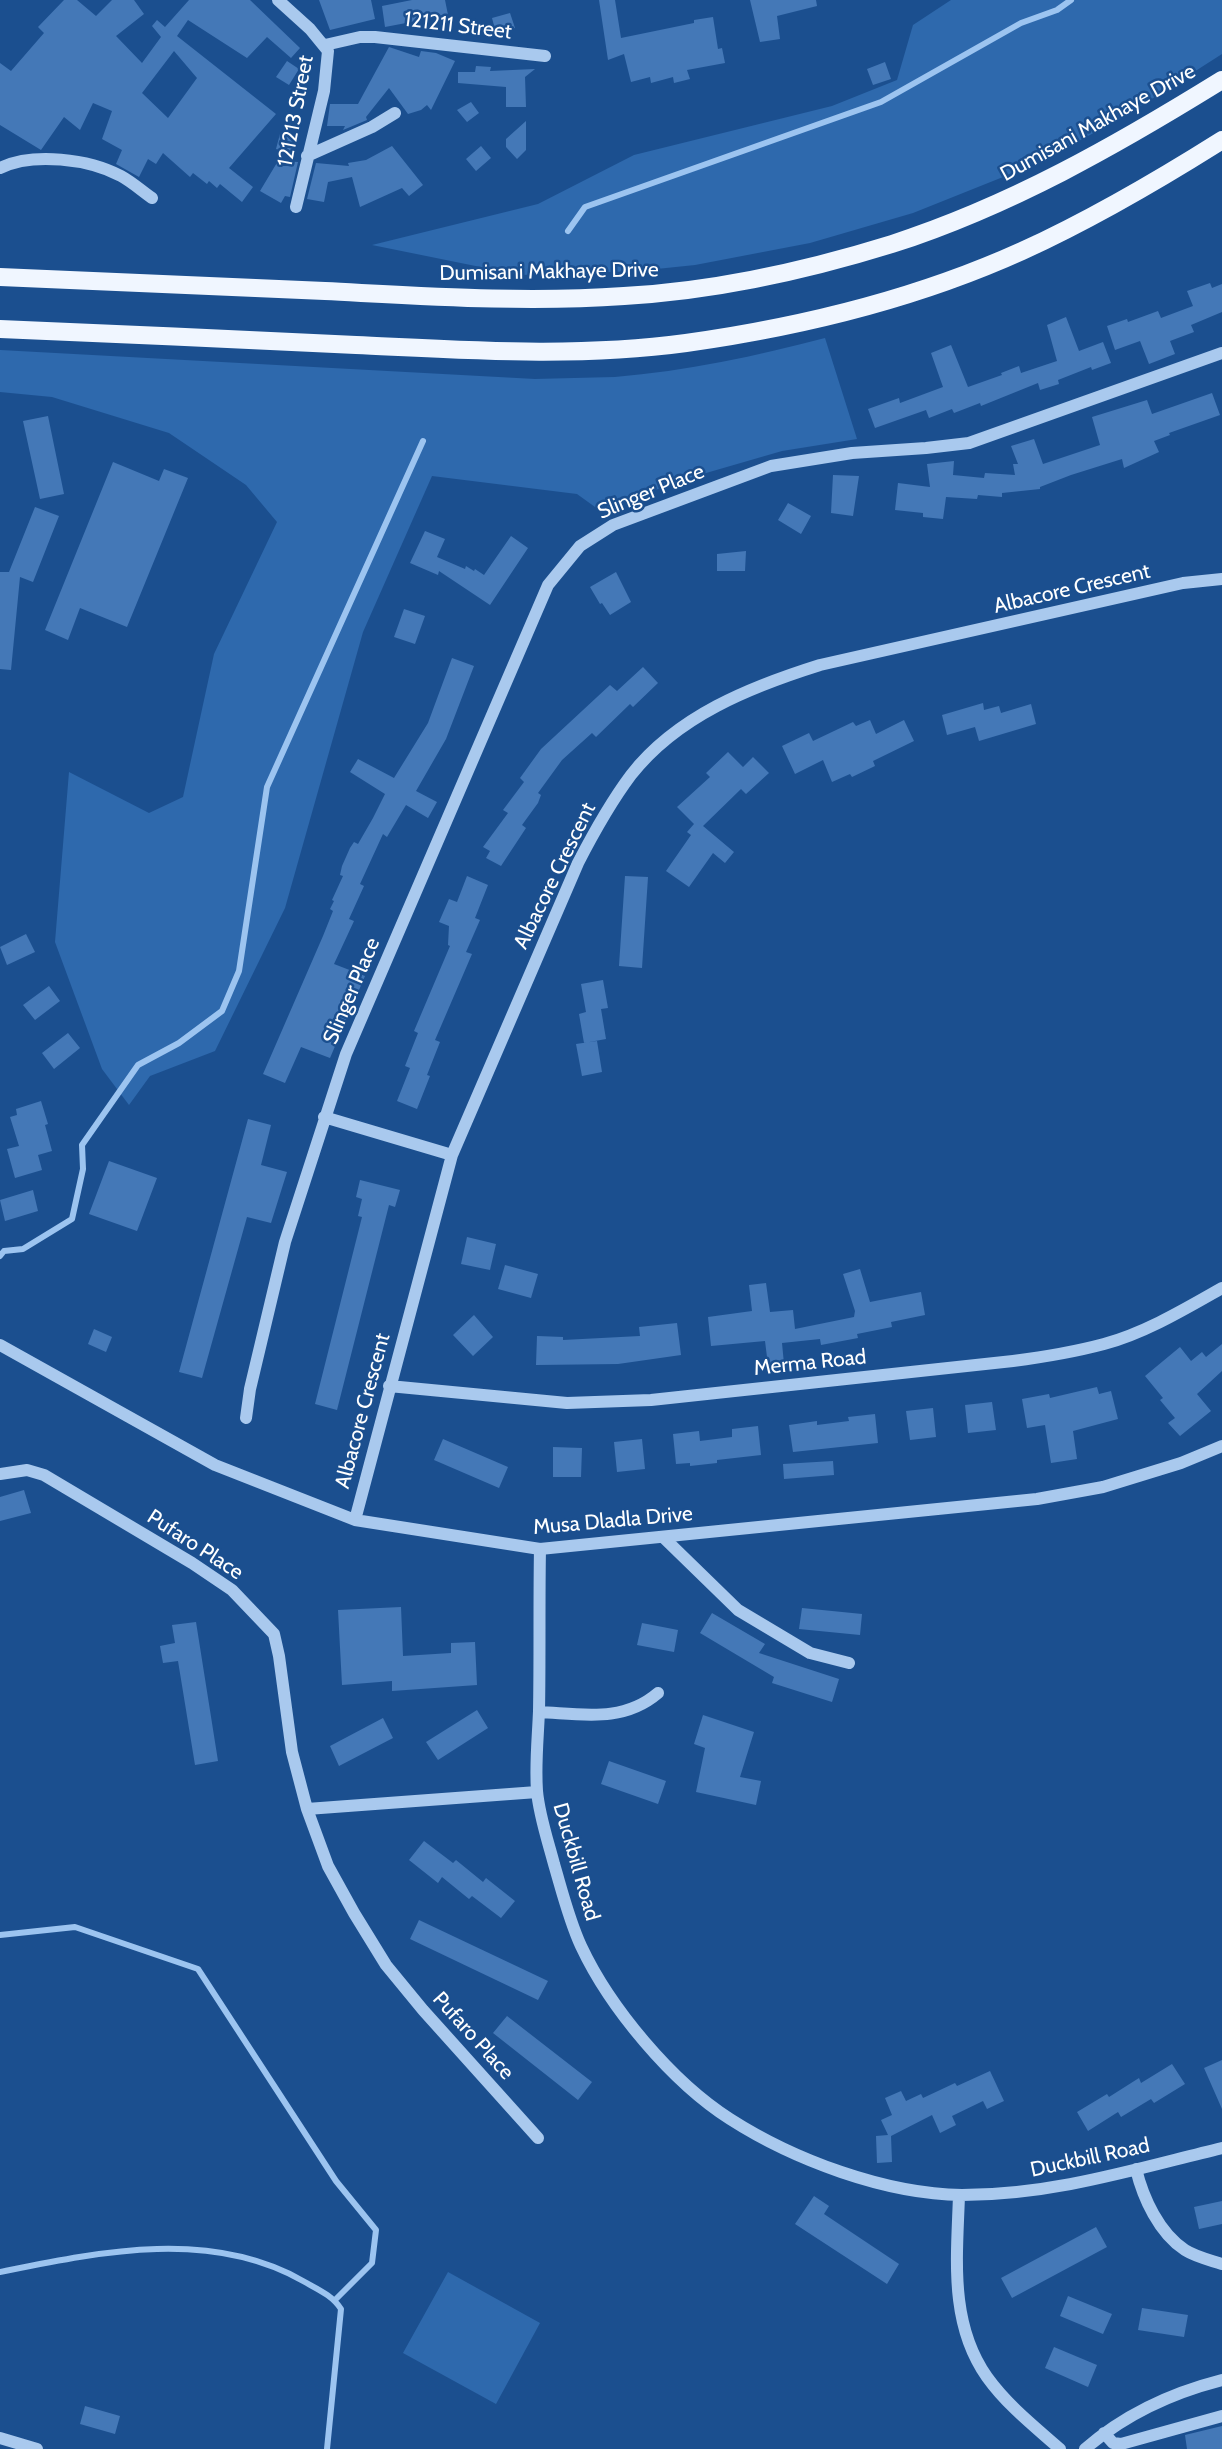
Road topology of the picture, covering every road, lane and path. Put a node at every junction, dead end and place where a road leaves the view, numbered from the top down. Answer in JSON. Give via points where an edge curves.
{"nodes":[{"id":1,"x":278,"y":0,"type":"edge"},
{"id":2,"x":325,"y":45,"type":"junction"},
{"id":3,"x":545,"y":56,"type":"dead end"},
{"id":4,"x":1222,"y":80,"type":"edge"},
{"id":5,"x":396,"y":113,"type":"dead end"},
{"id":6,"x":1222,"y":140,"type":"edge"},
{"id":7,"x":307,"y":156,"type":"junction"},
{"id":8,"x":0,"y":168,"type":"edge"},
{"id":9,"x":152,"y":198,"type":"dead end"},
{"id":10,"x":296,"y":207,"type":"dead end"},
{"id":11,"x":0,"y":277,"type":"edge"},
{"id":12,"x":0,"y":329,"type":"edge"},
{"id":13,"x":1222,"y":353,"type":"edge"},
{"id":14,"x":1222,"y":579,"type":"edge"},
{"id":15,"x":324,"y":1117,"type":"junction"},
{"id":16,"x":452,"y":1155,"type":"junction"},
{"id":17,"x":1222,"y":1288,"type":"edge"},
{"id":18,"x":0,"y":1345,"type":"edge"},
{"id":19,"x":389,"y":1385,"type":"junction"},
{"id":20,"x":246,"y":1418,"type":"dead end"},
{"id":21,"x":1222,"y":1447,"type":"edge"},
{"id":22,"x":0,"y":1474,"type":"edge"},
{"id":23,"x":355,"y":1520,"type":"junction"},
{"id":24,"x":663,"y":1537,"type":"junction"},
{"id":25,"x":540,"y":1549,"type":"junction"},
{"id":26,"x":849,"y":1663,"type":"dead end"},
{"id":27,"x":658,"y":1693,"type":"dead end"},
{"id":28,"x":539,"y":1712,"type":"junction"},
{"id":29,"x":537,"y":1792,"type":"junction"},
{"id":30,"x":307,"y":1809,"type":"junction"},
{"id":31,"x":538,"y":2138,"type":"dead end"},
{"id":32,"x":1222,"y":2148,"type":"edge"},
{"id":33,"x":1136,"y":2169,"type":"junction"},
{"id":34,"x":959,"y":2195,"type":"junction"},
{"id":35,"x":1222,"y":2264,"type":"edge"},
{"id":36,"x":1222,"y":2380,"type":"edge"},
{"id":37,"x":1222,"y":2416,"type":"edge"},
{"id":38,"x":1104,"y":2433,"type":"junction"},
{"id":39,"x":0,"y":2438,"type":"edge"},
{"id":40,"x":37,"y":2449,"type":"edge"},
{"id":41,"x":1060,"y":2449,"type":"edge"},
{"id":42,"x":1085,"y":2449,"type":"edge"}],
"edges":[{"from":1,"to":2,"type":"street","name":"121213 Street"},
{"from":2,"to":3,"type":"street","name":"121211 Street","via":[[375,37]]},
{"from":2,"to":7,"type":"street","name":"121213 Street","via":[[328,66]]},
{"from":4,"to":11,"type":"main road","name":"Dumisani Makhaye Drive","via":[[1101,153],[988,208],[866,252],[710,286],[624,296],[464,299]]},
{"from":5,"to":7,"type":"street"},
{"from":6,"to":12,"type":"main road","via":[[1143,190],[996,262],[803,323],[683,343],[480,351]]},
{"from":7,"to":10,"type":"street","name":"121213 Street"},
{"from":8,"to":9,"type":"street","via":[[22,160],[67,160],[122,177]]},
{"from":13,"to":15,"type":"street","name":"Slinger Place","via":[[969,443],[852,453],[771,466],[636,515],[580,546],[548,584],[346,1054]]},
{"from":14,"to":16,"type":"street","name":"Albacore Crescent","via":[[1183,583],[820,666],[769,681],[710,709],[670,737],[633,773],[602,817],[578,863]]},
{"from":15,"to":16,"type":"street"},
{"from":15,"to":20,"type":"street","name":"Slinger Place","via":[[285,1242]]},
{"from":16,"to":19,"type":"street","name":"Albacore Crescent"},
{"from":17,"to":19,"type":"street","name":"Merma Road","via":[[1106,1344],[1013,1361],[651,1400],[567,1403]]},
{"from":18,"to":23,"type":"street","name":"Musa Dladla Drive","via":[[215,1465]]},
{"from":19,"to":23,"type":"street","name":"Albacore Crescent"},
{"from":21,"to":24,"type":"street","name":"Musa Dladla Drive","via":[[1103,1488],[1037,1499]]},
{"from":22,"to":30,"type":"street","name":"Pufaro Place","via":[[27,1469],[44,1475],[192,1563],[232,1590],[258,1616],[276,1639],[292,1752]]},
{"from":23,"to":25,"type":"street","name":"Musa Dladla Drive"},
{"from":24,"to":25,"type":"street","name":"Musa Dladla Drive"},
{"from":24,"to":26,"type":"street","via":[[738,1610],[810,1653]]},
{"from":25,"to":28,"type":"street","name":"Duckbill Road"},
{"from":27,"to":28,"type":"street","via":[[615,1714]]},
{"from":28,"to":29,"type":"street","name":"Duckbill Road"},
{"from":29,"to":30,"type":"street"},
{"from":29,"to":34,"type":"street","name":"Duckbill Road","via":[[567,1911],[581,1946],[642,2039],[690,2088],[729,2118],[829,2167],[885,2184]]},
{"from":30,"to":31,"type":"street","name":"Pufaro Place","via":[[328,1866],[386,1965]]},
{"from":32,"to":33,"type":"street","name":"Duckbill Road"},
{"from":33,"to":34,"type":"street","name":"Duckbill Road","via":[[1063,2187]]},
{"from":33,"to":35,"type":"street","via":[[1155,2216],[1173,2240],[1189,2252]]},
{"from":34,"to":41,"type":"street","via":[[958,2300],[966,2337],[994,2385]]},
{"from":36,"to":38,"type":"street","via":[[1177,2393]]},
{"from":37,"to":38,"type":"street","via":[[1121,2444],[1113,2443]]},
{"from":38,"to":42,"type":"street"},
{"from":39,"to":40,"type":"street"}]}
